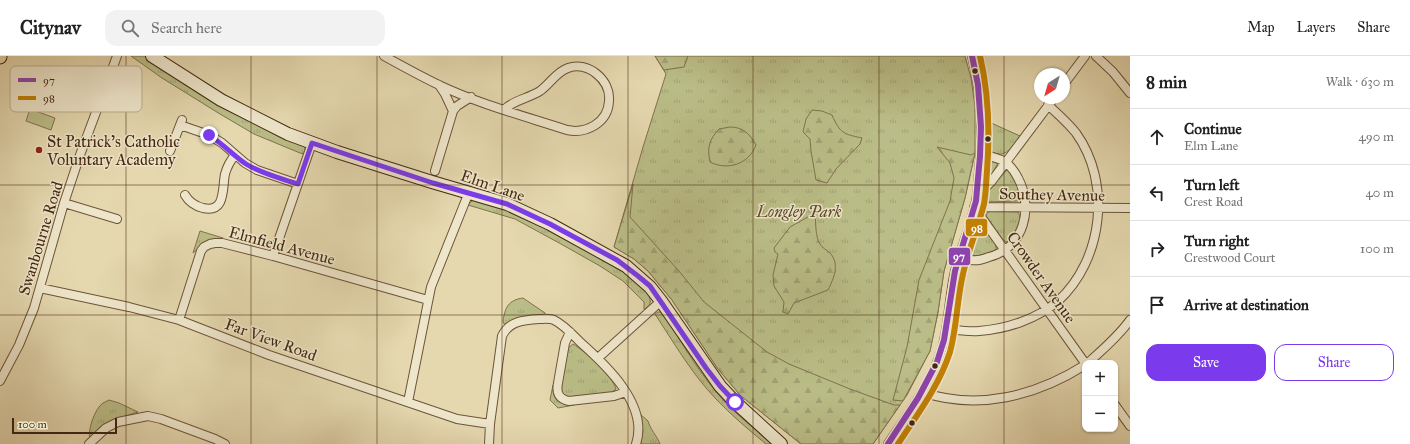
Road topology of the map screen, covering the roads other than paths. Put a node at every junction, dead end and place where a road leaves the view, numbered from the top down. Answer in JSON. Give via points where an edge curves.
{"nodes":[{"id":1,"x":117,"y":56,"type":"edge"},
{"id":2,"x":152,"y":56,"type":"edge"},
{"id":3,"x":384,"y":56,"type":"edge"},
{"id":4,"x":972,"y":56,"type":"edge"},
{"id":5,"x":1085,"y":56,"type":"edge"},
{"id":6,"x":1096,"y":56,"type":"edge"},
{"id":7,"x":113,"y":66,"type":"edge"},
{"id":8,"x":1070,"y":76,"type":"edge"},
{"id":9,"x":1127,"y":83,"type":"edge"},
{"id":10,"x":440,"y":85,"type":"junction"},
{"id":11,"x":1130,"y":93,"type":"edge"},
{"id":12,"x":471,"y":97,"type":"junction"},
{"id":13,"x":1049,"y":104,"type":"edge"},
{"id":14,"x":1053,"y":104,"type":"edge"},
{"id":15,"x":505,"y":109,"type":"junction"},
{"id":16,"x":96,"y":112,"type":"edge"},
{"id":17,"x":453,"y":112,"type":"junction"},
{"id":18,"x":312,"y":143,"type":"junction"},
{"id":19,"x":170,"y":151,"type":"dead end"},
{"id":20,"x":234,"y":154,"type":"junction"},
{"id":21,"x":980,"y":154,"type":"junction"},
{"id":22,"x":1006,"y":162,"type":"junction"},
{"id":23,"x":435,"y":171,"type":"dead end"},
{"id":24,"x":298,"y":184,"type":"junction"},
{"id":25,"x":469,"y":192,"type":"junction"},
{"id":26,"x":977,"y":192,"type":"junction"},
{"id":27,"x":185,"y":195,"type":"dead end"},
{"id":28,"x":64,"y":203,"type":"junction"},
{"id":29,"x":974,"y":207,"type":"junction"},
{"id":30,"x":1026,"y":207,"type":"junction"},
{"id":31,"x":1098,"y":208,"type":"junction"},
{"id":32,"x":1130,"y":208,"type":"edge"},
{"id":33,"x":117,"y":219,"type":"dead end"},
{"id":34,"x":1005,"y":249,"type":"junction"},
{"id":35,"x":273,"y":256,"type":"junction"},
{"id":36,"x":959,"y":256,"type":"junction"},
{"id":37,"x":40,"y":288,"type":"junction"},
{"id":38,"x":428,"y":300,"type":"junction"},
{"id":39,"x":661,"y":302,"type":"junction"},
{"id":40,"x":1048,"y":308,"type":"junction"},
{"id":41,"x":179,"y":320,"type":"junction"},
{"id":42,"x":1130,"y":320,"type":"edge"},
{"id":43,"x":946,"y":329,"type":"junction"},
{"id":44,"x":1127,"y":331,"type":"edge"},
{"id":45,"x":570,"y":332,"type":"junction"},
{"id":46,"x":598,"y":358,"type":"junction"},
{"id":47,"x":1083,"y":360,"type":"edge"},
{"id":48,"x":1091,"y":360,"type":"edge"},
{"id":49,"x":1082,"y":366,"type":"edge"},
{"id":50,"x":0,"y":381,"type":"edge"},
{"id":51,"x":626,"y":392,"type":"junction"},
{"id":52,"x":922,"y":392,"type":"junction"},
{"id":53,"x":408,"y":402,"type":"junction"},
{"id":54,"x":1118,"y":409,"type":"edge"},
{"id":55,"x":490,"y":424,"type":"junction"},
{"id":56,"x":1130,"y":426,"type":"edge"},
{"id":57,"x":89,"y":444,"type":"edge"},
{"id":58,"x":225,"y":444,"type":"edge"},
{"id":59,"x":489,"y":444,"type":"edge"},
{"id":60,"x":636,"y":444,"type":"edge"},
{"id":61,"x":781,"y":444,"type":"edge"},
{"id":62,"x":888,"y":444,"type":"edge"}],
"edges":[{"from":1,"to":7,"type":"street","name":"Swanbourne Road"},
{"from":2,"to":18,"type":"street","name":"Elm Lane","via":[[221,100],[267,124]]},
{"from":3,"to":10,"type":"street"},
{"from":4,"to":21,"type":"street","via":[[982,115]]},
{"from":5,"to":8,"type":"street"},
{"from":6,"to":9,"type":"street"},
{"from":9,"to":11,"type":"street"},
{"from":10,"to":12,"type":"street"},
{"from":10,"to":17,"type":"street"},
{"from":12,"to":15,"type":"street"},
{"from":12,"to":17,"type":"street","via":[[457,106]]},
{"from":13,"to":22,"type":"street"},
{"from":14,"to":31,"type":"street","via":[[1086,152],[1094,172]]},
{"from":15,"to":15,"type":"street","via":[[567,130],[582,131],[594,126],[608,109],[609,93],[602,79],[590,69],[569,67],[562,70],[541,90],[512,103]]},
{"from":16,"to":28,"type":"street","name":"Swanbourne Road"},
{"from":17,"to":23,"type":"street"},
{"from":18,"to":24,"type":"street"},
{"from":18,"to":25,"type":"street","name":"Elm Lane","via":[[433,183]]},
{"from":19,"to":20,"type":"street","via":[[181,122],[209,135]]},
{"from":20,"to":24,"type":"street","via":[[256,170]]},
{"from":20,"to":27,"type":"street","via":[[227,168],[223,194],[217,206],[199,207]]},
{"from":21,"to":22,"type":"street"},
{"from":21,"to":26,"type":"street"},
{"from":22,"to":26,"type":"street","via":[[991,182]]},
{"from":22,"to":30,"type":"street","via":[[1014,171],[1025,193]]},
{"from":24,"to":35,"type":"street"},
{"from":25,"to":38,"type":"street"},
{"from":25,"to":39,"type":"street","name":"Elm Lane","via":[[530,214],[610,256],[650,286]]},
{"from":26,"to":29,"type":"street"},
{"from":28,"to":33,"type":"street"},
{"from":28,"to":37,"type":"street","name":"Swanbourne Road"},
{"from":29,"to":30,"type":"street","name":"Southey Avenue"},
{"from":29,"to":34,"type":"street","name":"Crowder Avenue"},
{"from":29,"to":36,"type":"street"},
{"from":30,"to":31,"type":"street","name":"Southey Avenue"},
{"from":30,"to":34,"type":"street","via":[[1022,229],[1015,241]]},
{"from":31,"to":32,"type":"street","name":"Southey Avenue"},
{"from":31,"to":40,"type":"street","via":[[1097,226],[1085,264],[1066,292]]},
{"from":34,"to":36,"type":"street","via":[[985,258],[971,260]]},
{"from":34,"to":40,"type":"street","name":"Crowder Avenue"},
{"from":35,"to":38,"type":"street","name":"Elmfield Avenue"},
{"from":35,"to":41,"type":"street","name":"Elmfield Avenue","via":[[222,243],[204,247]]},
{"from":36,"to":43,"type":"street","via":[[951,286]]},
{"from":37,"to":41,"type":"street","name":"Far View Road"},
{"from":37,"to":50,"type":"street","name":"Swanbourne Road","via":[[19,345]]},
{"from":38,"to":53,"type":"street"},
{"from":39,"to":46,"type":"street"},
{"from":39,"to":61,"type":"street","name":"Elm Lane","via":[[720,386]]},
{"from":40,"to":43,"type":"street","via":[[1008,327],[979,331]]},
{"from":40,"to":47,"type":"street","name":"Crowder Avenue"},
{"from":41,"to":53,"type":"street","name":"Far View Road","via":[[269,355]]},
{"from":42,"to":44,"type":"street"},
{"from":43,"to":52,"type":"street","via":[[942,349]]},
{"from":44,"to":48,"type":"street"},
{"from":45,"to":46,"type":"street"},
{"from":45,"to":51,"type":"street","via":[[565,343],[558,383],[560,397],[569,401],[614,396]]},
{"from":45,"to":55,"type":"street","via":[[553,320],[543,319],[521,320],[504,330],[500,343]]},
{"from":46,"to":51,"type":"street"},
{"from":49,"to":52,"type":"street","via":[[1058,381],[1002,399],[959,400]]},
{"from":51,"to":60,"type":"street","via":[[634,405],[638,434]]},
{"from":52,"to":62,"type":"street"},
{"from":53,"to":55,"type":"street","name":"Far View Road","via":[[457,419]]},
{"from":54,"to":56,"type":"street"},
{"from":55,"to":59,"type":"street"},
{"from":57,"to":58,"type":"street","via":[[106,428],[118,422],[148,416]]}]}
